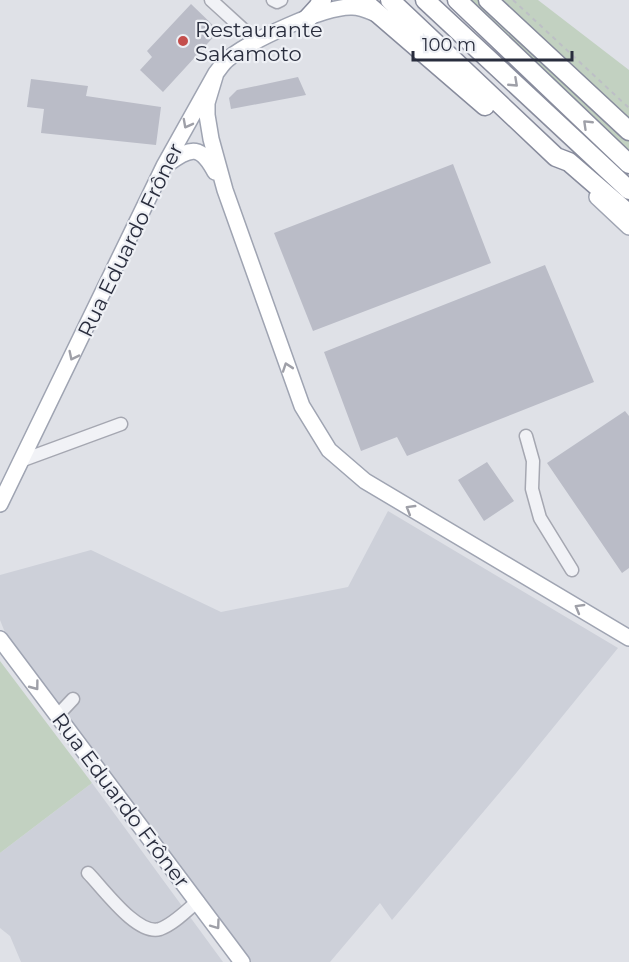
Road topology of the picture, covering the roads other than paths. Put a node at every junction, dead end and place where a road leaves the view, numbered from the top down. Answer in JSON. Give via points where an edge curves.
{"nodes":[{"id":1,"x":211,"y":0,"type":"edge"},
{"id":2,"x":273,"y":0,"type":"edge"},
{"id":3,"x":281,"y":0,"type":"edge"},
{"id":4,"x":322,"y":0,"type":"edge"},
{"id":5,"x":362,"y":0,"type":"edge"},
{"id":6,"x":390,"y":0,"type":"edge"},
{"id":7,"x":425,"y":0,"type":"edge"},
{"id":8,"x":457,"y":0,"type":"edge"},
{"id":9,"x":488,"y":0,"type":"edge"},
{"id":10,"x":380,"y":16,"type":"junction"},
{"id":11,"x":307,"y":19,"type":"junction"},
{"id":12,"x":256,"y":41,"type":"junction"},
{"id":13,"x":216,"y":73,"type":"junction"},
{"id":14,"x":514,"y":119,"type":"junction"},
{"id":15,"x":629,"y":131,"type":"edge"},
{"id":16,"x":556,"y":158,"type":"junction"},
{"id":17,"x":629,"y":164,"type":"edge"},
{"id":18,"x":164,"y":166,"type":"junction"},
{"id":19,"x":225,"y":190,"type":"junction"},
{"id":20,"x":629,"y":190,"type":"edge"},
{"id":21,"x":629,"y":214,"type":"edge"},
{"id":22,"x":629,"y":227,"type":"edge"},
{"id":23,"x":121,"y":424,"type":"dead end"},
{"id":24,"x":526,"y":436,"type":"dead end"},
{"id":25,"x":23,"y":460,"type":"junction"},
{"id":26,"x":0,"y":504,"type":"edge"},
{"id":27,"x":572,"y":570,"type":"dead end"},
{"id":28,"x":629,"y":638,"type":"edge"},
{"id":29,"x":0,"y":639,"type":"edge"},
{"id":30,"x":73,"y":699,"type":"dead end"},
{"id":31,"x":57,"y":716,"type":"junction"},
{"id":32,"x":88,"y":873,"type":"dead end"},
{"id":33,"x":198,"y":901,"type":"junction"},
{"id":34,"x":242,"y":962,"type":"edge"}],
"edges":[{"from":1,"to":12,"type":"lane"},
{"from":2,"to":3,"type":"lane"},
{"from":4,"to":11,"type":"highway"},
{"from":5,"to":10,"type":"highway"},
{"from":6,"to":14,"type":"highway"},
{"from":7,"to":20,"type":"highway","one_way":true},
{"from":17,"to":8,"type":"highway","one_way":true},
{"from":9,"to":15,"type":"highway"},
{"from":10,"to":11,"type":"main road","name":"Rua Eduardo Frôner","via":[[353,7]]},
{"from":10,"to":14,"type":"highway","via":[[489,110]]},
{"from":11,"to":12,"type":"main road","name":"Rua Eduardo Frôner"},
{"from":12,"to":13,"type":"main road","name":"Rua Eduardo Frôner","via":[[227,60]]},
{"from":13,"to":18,"type":"main road","name":"Rua Eduardo Frôner","one_way":true},
{"from":13,"to":19,"type":"main road","via":[[207,116]]},
{"from":14,"to":16,"type":"highway"},
{"from":16,"to":21,"type":"highway","via":[[569,162]]},
{"from":16,"to":22,"type":"main road"},
{"from":18,"to":19,"type":"main road","via":[[183,153],[200,152]]},
{"from":18,"to":25,"type":"main road","name":"Rua Eduardo Frôner","one_way":true},
{"from":28,"to":19,"type":"main road","one_way":true,"via":[[365,481],[329,450],[302,406]]},
{"from":23,"to":25,"type":"lane"},
{"from":24,"to":27,"type":"lane","via":[[533,461],[532,489],[540,518]]},
{"from":25,"to":26,"type":"main road","name":"Rua Eduardo Frôner"},
{"from":29,"to":31,"type":"main road","name":"Rua Eduardo Frôner","one_way":true},
{"from":30,"to":31,"type":"lane"},
{"from":31,"to":33,"type":"main road","name":"Rua Eduardo Frôner"},
{"from":32,"to":33,"type":"lane","via":[[133,921],[148,930],[171,923]]},
{"from":33,"to":34,"type":"main road","name":"Rua Eduardo Frôner","one_way":true}]}
